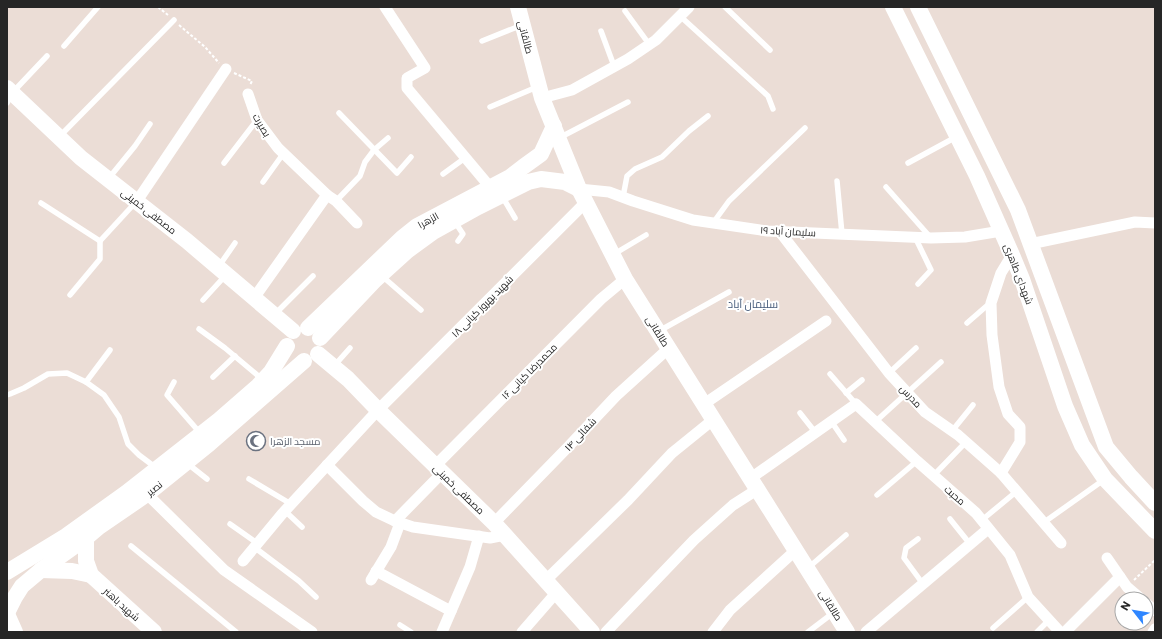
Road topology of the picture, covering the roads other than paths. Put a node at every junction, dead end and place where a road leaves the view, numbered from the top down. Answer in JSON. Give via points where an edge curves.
{"nodes":[{"id":1,"x":98,"y":7,"type":"edge"},
{"id":2,"x":385,"y":7,"type":"edge"},
{"id":3,"x":518,"y":7,"type":"edge"},
{"id":4,"x":689,"y":7,"type":"edge"},
{"id":5,"x":725,"y":7,"type":"edge"},
{"id":6,"x":894,"y":7,"type":"edge"},
{"id":7,"x":918,"y":7,"type":"edge"},
{"id":8,"x":625,"y":10,"type":"dead end"},
{"id":9,"x":680,"y":16,"type":"junction"},
{"id":10,"x":174,"y":20,"type":"road end"},
{"id":11,"x":522,"y":24,"type":"junction"},
{"id":12,"x":601,"y":32,"type":"dead end"},
{"id":13,"x":482,"y":41,"type":"dead end"},
{"id":14,"x":649,"y":44,"type":"junction"},
{"id":15,"x":64,"y":46,"type":"dead end"},
{"id":16,"x":770,"y":50,"type":"dead end"},
{"id":17,"x":47,"y":56,"type":"dead end"},
{"id":18,"x":614,"y":66,"type":"junction"},
{"id":19,"x":226,"y":69,"type":"road end"},
{"id":20,"x":540,"y":92,"type":"junction"},
{"id":21,"x":9,"y":94,"type":"edge"},
{"id":22,"x":248,"y":94,"type":"road end"},
{"id":23,"x":628,"y":102,"type":"dead end"},
{"id":24,"x":490,"y":107,"type":"dead end"},
{"id":25,"x":773,"y":109,"type":"dead end"},
{"id":26,"x":338,"y":112,"type":"dead end"},
{"id":27,"x":708,"y":116,"type":"dead end"},
{"id":28,"x":257,"y":120,"type":"junction"},
{"id":29,"x":150,"y":124,"type":"dead end"},
{"id":30,"x":805,"y":128,"type":"dead end"},
{"id":31,"x":556,"y":132,"type":"junction"},
{"id":32,"x":958,"y":136,"type":"junction"},
{"id":33,"x":59,"y":137,"type":"junction"},
{"id":34,"x":388,"y":138,"type":"dead end"},
{"id":35,"x":374,"y":150,"type":"junction"},
{"id":36,"x":283,"y":154,"type":"junction"},
{"id":37,"x":411,"y":157,"type":"dead end"},
{"id":38,"x":465,"y":158,"type":"junction"},
{"id":39,"x":224,"y":163,"type":"dead end"},
{"id":40,"x":908,"y":163,"type":"dead end"},
{"id":41,"x":443,"y":174,"type":"dead end"},
{"id":42,"x":526,"y":175,"type":"junction"},
{"id":43,"x":108,"y":179,"type":"junction"},
{"id":44,"x":263,"y":182,"type":"dead end"},
{"id":45,"x":837,"y":182,"type":"dead end"},
{"id":46,"x":886,"y":187,"type":"dead end"},
{"id":47,"x":496,"y":191,"type":"junction"},
{"id":48,"x":583,"y":195,"type":"junction"},
{"id":49,"x":623,"y":197,"type":"junction"},
{"id":50,"x":332,"y":198,"type":"junction"},
{"id":51,"x":137,"y":201,"type":"junction"},
{"id":52,"x":41,"y":203,"type":"dead end"},
{"id":53,"x":515,"y":218,"type":"dead end"},
{"id":54,"x":454,"y":220,"type":"junction"},
{"id":55,"x":357,"y":223,"type":"dead end"},
{"id":56,"x":713,"y":223,"type":"junction"},
{"id":57,"x":1155,"y":223,"type":"edge"},
{"id":58,"x":1001,"y":231,"type":"junction"},
{"id":59,"x":780,"y":232,"type":"junction"},
{"id":60,"x":842,"y":234,"type":"junction"},
{"id":61,"x":646,"y":235,"type":"dead end"},
{"id":62,"x":915,"y":237,"type":"junction"},
{"id":63,"x":931,"y":238,"type":"junction"},
{"id":64,"x":100,"y":241,"type":"junction"},
{"id":65,"x":458,"y":241,"type":"dead end"},
{"id":66,"x":234,"y":243,"type":"dead end"},
{"id":67,"x":1030,"y":244,"type":"junction"},
{"id":68,"x":613,"y":255,"type":"junction"},
{"id":69,"x":1012,"y":255,"type":"junction"},
{"id":70,"x":222,"y":271,"type":"junction"},
{"id":71,"x":380,"y":275,"type":"junction"},
{"id":72,"x":312,"y":276,"type":"dead end"},
{"id":73,"x":625,"y":279,"type":"junction"},
{"id":74,"x":918,"y":284,"type":"dead end"},
{"id":75,"x":729,"y":292,"type":"dead end"},
{"id":76,"x":70,"y":294,"type":"dead end"},
{"id":77,"x":254,"y":298,"type":"junction"},
{"id":78,"x":203,"y":300,"type":"dead end"},
{"id":79,"x":990,"y":303,"type":"junction"},
{"id":80,"x":421,"y":310,"type":"dead end"},
{"id":81,"x":331,"y":315,"type":"junction"},
{"id":82,"x":274,"y":316,"type":"junction"},
{"id":83,"x":826,"y":321,"type":"dead end"},
{"id":84,"x":967,"y":323,"type":"dead end"},
{"id":85,"x":198,"y":329,"type":"dead end"},
{"id":86,"x":658,"y":332,"type":"junction"},
{"id":87,"x":309,"y":342,"type":"junction"},
{"id":88,"x":287,"y":346,"type":"junction"},
{"id":89,"x":350,"y":348,"type":"dead end"},
{"id":90,"x":669,"y":348,"type":"junction"},
{"id":91,"x":916,"y":348,"type":"dead end"},
{"id":92,"x":110,"y":350,"type":"dead end"},
{"id":93,"x":235,"y":356,"type":"junction"},
{"id":94,"x":941,"y":362,"type":"dead end"},
{"id":95,"x":333,"y":366,"type":"junction"},
{"id":96,"x":889,"y":373,"type":"junction"},
{"id":97,"x":830,"y":374,"type":"dead end"},
{"id":98,"x":213,"y":377,"type":"dead end"},
{"id":99,"x":272,"y":379,"type":"junction"},
{"id":100,"x":862,"y":380,"type":"dead end"},
{"id":101,"x":86,"y":382,"type":"junction"},
{"id":102,"x":174,"y":382,"type":"dead end"},
{"id":103,"x":907,"y":392,"type":"junction"},
{"id":104,"x":846,"y":393,"type":"junction"},
{"id":105,"x":7,"y":394,"type":"edge"},
{"id":106,"x":704,"y":404,"type":"junction"},
{"id":107,"x":856,"y":404,"type":"junction"},
{"id":108,"x":973,"y":405,"type":"dead end"},
{"id":109,"x":378,"y":410,"type":"junction"},
{"id":110,"x":800,"y":413,"type":"dead end"},
{"id":111,"x":714,"y":419,"type":"junction"},
{"id":112,"x":832,"y":421,"type":"junction"},
{"id":113,"x":875,"y":422,"type":"junction"},
{"id":114,"x":952,"y":431,"type":"junction"},
{"id":115,"x":815,"y":432,"type":"junction"},
{"id":116,"x":201,"y":434,"type":"junction"},
{"id":117,"x":844,"y":440,"type":"dead end"},
{"id":118,"x":966,"y":442,"type":"junction"},
{"id":119,"x":917,"y":461,"type":"junction"},
{"id":120,"x":186,"y":462,"type":"junction"},
{"id":121,"x":327,"y":466,"type":"junction"},
{"id":122,"x":157,"y":468,"type":"junction"},
{"id":123,"x":438,"y":469,"type":"junction"},
{"id":124,"x":1001,"y":473,"type":"junction"},
{"id":125,"x":933,"y":476,"type":"junction"},
{"id":126,"x":207,"y":479,"type":"dead end"},
{"id":127,"x":249,"y":479,"type":"dead end"},
{"id":128,"x":1105,"y":479,"type":"junction"},
{"id":129,"x":755,"y":483,"type":"junction"},
{"id":130,"x":1017,"y":491,"type":"junction"},
{"id":131,"x":147,"y":494,"type":"junction"},
{"id":132,"x":877,"y":495,"type":"dead end"},
{"id":133,"x":129,"y":499,"type":"junction"},
{"id":134,"x":1155,"y":503,"type":"edge"},
{"id":135,"x":288,"y":507,"type":"junction"},
{"id":136,"x":950,"y":519,"type":"dead end"},
{"id":137,"x":397,"y":522,"type":"junction"},
{"id":138,"x":494,"y":523,"type":"junction"},
{"id":139,"x":1043,"y":523,"type":"junction"},
{"id":140,"x":230,"y":524,"type":"dead end"},
{"id":141,"x":985,"y":525,"type":"junction"},
{"id":142,"x":302,"y":527,"type":"dead end"},
{"id":143,"x":1155,"y":531,"type":"edge"},
{"id":144,"x":505,"y":535,"type":"junction"},
{"id":145,"x":846,"y":535,"type":"dead end"},
{"id":146,"x":479,"y":536,"type":"junction"},
{"id":147,"x":86,"y":538,"type":"junction"},
{"id":148,"x":918,"y":539,"type":"dead end"},
{"id":149,"x":1061,"y":543,"type":"dead end"},
{"id":150,"x":970,"y":544,"type":"junction"},
{"id":151,"x":256,"y":545,"type":"junction"},
{"id":152,"x":131,"y":546,"type":"dead end"},
{"id":153,"x":796,"y":550,"type":"junction"},
{"id":154,"x":1107,"y":558,"type":"dead end"},
{"id":155,"x":243,"y":561,"type":"dead end"},
{"id":156,"x":808,"y":568,"type":"junction"},
{"id":157,"x":10,"y":570,"type":"edge"},
{"id":158,"x":41,"y":570,"type":"junction"},
{"id":159,"x":91,"y":575,"type":"junction"},
{"id":160,"x":1120,"y":577,"type":"junction"},
{"id":161,"x":545,"y":581,"type":"junction"},
{"id":162,"x":922,"y":584,"type":"junction"},
{"id":163,"x":22,"y":586,"type":"junction"},
{"id":164,"x":1132,"y":591,"type":"edge"},
{"id":165,"x":556,"y":592,"type":"junction"},
{"id":166,"x":316,"y":597,"type":"dead end"},
{"id":167,"x":1028,"y":597,"type":"junction"},
{"id":168,"x":452,"y":611,"type":"junction"},
{"id":169,"x":834,"y":612,"type":"junction"},
{"id":170,"x":7,"y":614,"type":"edge"},
{"id":171,"x":1050,"y":620,"type":"junction"},
{"id":172,"x":400,"y":625,"type":"dead end"},
{"id":173,"x":993,"y":628,"type":"dead end"},
{"id":174,"x":1155,"y":629,"type":"edge"},
{"id":175,"x":15,"y":632,"type":"edge"},
{"id":176,"x":154,"y":632,"type":"edge"},
{"id":177,"x":236,"y":632,"type":"edge"},
{"id":178,"x":312,"y":632,"type":"edge"},
{"id":179,"x":411,"y":632,"type":"edge"},
{"id":180,"x":442,"y":632,"type":"edge"},
{"id":181,"x":522,"y":632,"type":"edge"},
{"id":182,"x":592,"y":632,"type":"edge"},
{"id":183,"x":606,"y":632,"type":"edge"},
{"id":184,"x":714,"y":632,"type":"edge"},
{"id":185,"x":808,"y":632,"type":"edge"},
{"id":186,"x":847,"y":632,"type":"edge"},
{"id":187,"x":866,"y":632,"type":"edge"},
{"id":188,"x":1037,"y":632,"type":"edge"},
{"id":189,"x":1060,"y":632,"type":"edge"},
{"id":190,"x":1065,"y":632,"type":"edge"},
{"id":191,"x":1153,"y":632,"type":"edge"}],
"edges":[{"from":1,"to":15,"type":"lane"},
{"from":2,"to":38,"type":"street","via":[[425,68],[407,78],[407,88]]},
{"from":3,"to":11,"type":"street","name":"طالقانی"},
{"from":4,"to":9,"type":"street"},
{"from":5,"to":16,"type":"lane"},
{"from":6,"to":32,"type":"street","name":"شهدای طاهری"},
{"from":7,"to":67,"type":"street","via":[[1018,210]]},
{"from":8,"to":14,"type":"lane"},
{"from":9,"to":14,"type":"street"},
{"from":9,"to":25,"type":"lane","via":[[768,96]]},
{"from":10,"to":33,"type":"lane"},
{"from":11,"to":13,"type":"lane"},
{"from":11,"to":20,"type":"street","name":"طالقانی"},
{"from":12,"to":18,"type":"lane"},
{"from":14,"to":18,"type":"street"},
{"from":17,"to":21,"type":"lane"},
{"from":18,"to":20,"type":"street","via":[[572,90]]},
{"from":19,"to":51,"type":"street"},
{"from":20,"to":24,"type":"lane"},
{"from":20,"to":31,"type":"street","name":"طالقانی"},
{"from":21,"to":33,"type":"street","name":"مصطفی خمینی"},
{"from":22,"to":28,"type":"street","name":"بصیرت"},
{"from":23,"to":31,"type":"lane"},
{"from":26,"to":35,"type":"lane"},
{"from":27,"to":49,"type":"lane","via":[[662,157],[627,176]]},
{"from":28,"to":36,"type":"street","name":"بصیرت"},
{"from":28,"to":39,"type":"lane"},
{"from":29,"to":43,"type":"lane"},
{"from":30,"to":56,"type":"lane","via":[[730,201]]},
{"from":31,"to":42,"type":"street","name":"الزهرا"},
{"from":31,"to":48,"type":"street","name":"طالقانی"},
{"from":32,"to":40,"type":"lane"},
{"from":32,"to":58,"type":"street","name":"شهدای طاهری"},
{"from":33,"to":43,"type":"street","name":"مصطفی خمینی"},
{"from":34,"to":35,"type":"lane"},
{"from":35,"to":37,"type":"lane","via":[[397,173]]},
{"from":35,"to":50,"type":"lane","via":[[365,162],[360,176]]},
{"from":36,"to":44,"type":"lane"},
{"from":36,"to":50,"type":"street","name":"بصیرت"},
{"from":38,"to":41,"type":"lane"},
{"from":38,"to":47,"type":"street"},
{"from":42,"to":47,"type":"street","name":"الزهرا","via":[[510,177]]},
{"from":42,"to":48,"type":"street","via":[[565,182]]},
{"from":43,"to":51,"type":"street","name":"مصطفی خمینی"},
{"from":45,"to":60,"type":"lane"},
{"from":46,"to":63,"type":"lane"},
{"from":47,"to":53,"type":"lane"},
{"from":47,"to":54,"type":"street","name":"الزهرا"},
{"from":47,"to":81,"type":"street","name":"الزهرا","via":[[412,230]]},
{"from":48,"to":49,"type":"street","name":"سلیمان آباد ۱۹","via":[[609,192]]},
{"from":48,"to":68,"type":"street","name":"طالقانی"},
{"from":48,"to":109,"type":"street","name":"شهید بهروز کیانی ۱۸"},
{"from":49,"to":56,"type":"street","name":"سلیمان آباد ۱۹","via":[[693,220]]},
{"from":50,"to":55,"type":"street","name":"بصیرت"},
{"from":50,"to":77,"type":"street"},
{"from":51,"to":64,"type":"lane"},
{"from":51,"to":70,"type":"street","name":"مصطفی خمینی"},
{"from":52,"to":64,"type":"lane"},
{"from":54,"to":65,"type":"lane","via":[[463,234]]},
{"from":54,"to":71,"type":"street","name":"الزهرا","via":[[407,251]]},
{"from":56,"to":59,"type":"street","name":"سلیمان آباد ۱۹"},
{"from":57,"to":67,"type":"street","via":[[1135,222]]},
{"from":58,"to":63,"type":"street","name":"سلیمان آباد ۱۹","via":[[965,237]]},
{"from":58,"to":69,"type":"street","name":"شهدای طاهری"},
{"from":59,"to":60,"type":"street","name":"سلیمان آباد ۱۹"},
{"from":59,"to":96,"type":"street","name":"مدرس"},
{"from":60,"to":62,"type":"street","name":"سلیمان آباد ۱۹"},
{"from":61,"to":68,"type":"lane"},
{"from":62,"to":63,"type":"street","name":"سلیمان آباد ۱۹"},
{"from":62,"to":74,"type":"lane","via":[[931,270]]},
{"from":64,"to":76,"type":"lane","via":[[100,259]]},
{"from":66,"to":70,"type":"lane"},
{"from":67,"to":134,"type":"street","via":[[1106,447]]},
{"from":68,"to":73,"type":"street","name":"طالقانی"},
{"from":69,"to":79,"type":"street","via":[[1001,273]]},
{"from":69,"to":128,"type":"street","name":"شهدای طاهری","via":[[1065,406],[1082,445]]},
{"from":70,"to":77,"type":"street","name":"مصطفی خمینی"},
{"from":70,"to":78,"type":"lane"},
{"from":71,"to":80,"type":"lane"},
{"from":71,"to":81,"type":"street","name":"الزهرا"},
{"from":72,"to":82,"type":"lane"},
{"from":73,"to":86,"type":"street","name":"طالقانی"},
{"from":73,"to":123,"type":"street","name":"محمدرضا کیانی ۱۶","via":[[601,299]]},
{"from":75,"to":86,"type":"lane"},
{"from":77,"to":82,"type":"street","name":"مصطفی خمینی"},
{"from":79,"to":84,"type":"lane"},
{"from":79,"to":124,"type":"street","via":[[999,387],[1008,414],[1020,427],[1020,442]]},
{"from":81,"to":87,"type":"street","name":"الزهرا"},
{"from":82,"to":87,"type":"street","name":"مصطفی خمینی"},
{"from":82,"to":99,"type":"street","via":[[280,339]]},
{"from":83,"to":106,"type":"street"},
{"from":85,"to":93,"type":"lane"},
{"from":86,"to":90,"type":"street","name":"طالقانی"},
{"from":87,"to":88,"type":"street","via":[[288,338]]},
{"from":87,"to":88,"type":"street","via":[[296,359],[290,354]]},
{"from":87,"to":95,"type":"street","name":"مصطفی خمینی"},
{"from":87,"to":99,"type":"street","name":"نصیر"},
{"from":88,"to":99,"type":"street"},
{"from":89,"to":95,"type":"lane"},
{"from":90,"to":106,"type":"street","name":"طالقانی"},
{"from":90,"to":138,"type":"street","name":"شفائی ۱۴","via":[[616,396]]},
{"from":91,"to":96,"type":"lane"},
{"from":92,"to":101,"type":"lane"},
{"from":93,"to":98,"type":"lane"},
{"from":93,"to":99,"type":"lane"},
{"from":94,"to":103,"type":"lane"},
{"from":95,"to":109,"type":"street","name":"مصطفی خمینی"},
{"from":96,"to":103,"type":"street","name":"مدرس"},
{"from":97,"to":104,"type":"lane","name":"محبت"},
{"from":99,"to":116,"type":"street"},
{"from":99,"to":120,"type":"street","name":"نصیر"},
{"from":100,"to":104,"type":"lane"},
{"from":101,"to":105,"type":"lane","name":"نصیر","via":[[67,373],[48,374],[24,388]]},
{"from":101,"to":122,"type":"lane","name":"نصیر","via":[[104,394],[119,417],[128,444],[138,456]]},
{"from":102,"to":116,"type":"lane","via":[[167,395]]},
{"from":103,"to":113,"type":"lane"},
{"from":103,"to":114,"type":"street","name":"مدرس","via":[[925,412]]},
{"from":104,"to":107,"type":"lane","name":"محبت"},
{"from":106,"to":111,"type":"street","name":"طالقانی"},
{"from":107,"to":112,"type":"street"},
{"from":107,"to":113,"type":"street","name":"محبت"},
{"from":108,"to":114,"type":"lane"},
{"from":109,"to":121,"type":"street","name":"شهید بهروز کیانی ۱۸"},
{"from":109,"to":123,"type":"street","name":"مصطفی خمینی"},
{"from":110,"to":115,"type":"lane"},
{"from":111,"to":129,"type":"street","name":"طالقانی"},
{"from":111,"to":161,"type":"street","via":[[672,454]]},
{"from":112,"to":115,"type":"street"},
{"from":112,"to":117,"type":"lane"},
{"from":113,"to":119,"type":"street","name":"محبت"},
{"from":114,"to":118,"type":"street","name":"مدرس"},
{"from":115,"to":129,"type":"street"},
{"from":116,"to":122,"type":"street"},
{"from":118,"to":124,"type":"street","name":"مدرس"},
{"from":118,"to":125,"type":"lane"},
{"from":119,"to":125,"type":"street","name":"محبت"},
{"from":119,"to":132,"type":"lane"},
{"from":120,"to":126,"type":"lane"},
{"from":120,"to":131,"type":"street","name":"نصیر"},
{"from":121,"to":135,"type":"street","name":"شهید بهروز کیانی ۱۸"},
{"from":121,"to":137,"type":"street","via":[[376,512]]},
{"from":122,"to":133,"type":"street"},
{"from":123,"to":137,"type":"street","name":"محمدرضا کیانی ۱۶"},
{"from":123,"to":138,"type":"street","name":"مصطفی خمینی"},
{"from":124,"to":130,"type":"street","name":"مدرس"},
{"from":125,"to":141,"type":"street","name":"محبت","via":[[976,513]]},
{"from":127,"to":135,"type":"lane"},
{"from":128,"to":139,"type":"lane"},
{"from":128,"to":143,"type":"street","name":"شهدای طاهری"},
{"from":129,"to":153,"type":"street","name":"طالقانی"},
{"from":129,"to":183,"type":"street","via":[[694,540]]},
{"from":130,"to":139,"type":"street","name":"مدرس"},
{"from":130,"to":141,"type":"lane"},
{"from":131,"to":133,"type":"street","name":"نصیر"},
{"from":131,"to":178,"type":"street","via":[[224,570]]},
{"from":133,"to":147,"type":"street","name":"نصیر"},
{"from":133,"to":157,"type":"street"},
{"from":135,"to":142,"type":"lane"},
{"from":135,"to":151,"type":"street","name":"شهید بهروز کیانی ۱۸"},
{"from":136,"to":150,"type":"lane"},
{"from":137,"to":146,"type":"street","via":[[412,527]]},
{"from":137,"to":168,"type":"street","via":[[391,547],[373,575]]},
{"from":138,"to":144,"type":"street","name":"مصطفی خمینی"},
{"from":139,"to":149,"type":"street","name":"مدرس"},
{"from":140,"to":151,"type":"lane"},
{"from":141,"to":150,"type":"street"},
{"from":141,"to":167,"type":"street","name":"محبت","via":[[1010,555]]},
{"from":144,"to":146,"type":"street","via":[[490,538]]},
{"from":144,"to":161,"type":"street","name":"مصطفی خمینی"},
{"from":145,"to":156,"type":"lane"},
{"from":146,"to":168,"type":"street","via":[[470,567]]},
{"from":147,"to":158,"type":"street","name":"نصیر"},
{"from":147,"to":159,"type":"street","via":[[86,562]]},
{"from":148,"to":162,"type":"lane","via":[[906,548],[904,558]]},
{"from":150,"to":162,"type":"street"},
{"from":151,"to":155,"type":"street","name":"شهید بهروز کیانی ۱۸"},
{"from":151,"to":166,"type":"lane"},
{"from":152,"to":177,"type":"lane"},
{"from":153,"to":156,"type":"street","name":"طالقانی"},
{"from":153,"to":184,"type":"street","via":[[730,610]]},
{"from":154,"to":160,"type":"street"},
{"from":156,"to":169,"type":"street","name":"طالقانی"},
{"from":157,"to":163,"type":"street","via":[[16,582]]},
{"from":158,"to":159,"type":"street","via":[[72,571]]},
{"from":158,"to":163,"type":"street","name":"نصیر"},
{"from":159,"to":176,"type":"street","name":"شهید باهنر"},
{"from":160,"to":164,"type":"street"},
{"from":160,"to":190,"type":"street"},
{"from":161,"to":165,"type":"street","name":"مصطفی خمینی"},
{"from":162,"to":187,"type":"street"},
{"from":163,"to":170,"type":"street","name":"نصیر"},
{"from":165,"to":181,"type":"street"},
{"from":165,"to":182,"type":"street","name":"مصطفی خمینی"},
{"from":167,"to":171,"type":"street","name":"محبت"},
{"from":167,"to":173,"type":"lane"},
{"from":168,"to":180,"type":"street"},
{"from":169,"to":185,"type":"lane"},
{"from":169,"to":186,"type":"street","name":"طالقانی"},
{"from":170,"to":175,"type":"street"},
{"from":171,"to":188,"type":"lane"},
{"from":171,"to":189,"type":"street","name":"محبت"},
{"from":172,"to":179,"type":"lane"},
{"from":174,"to":191,"type":"street"}]}
